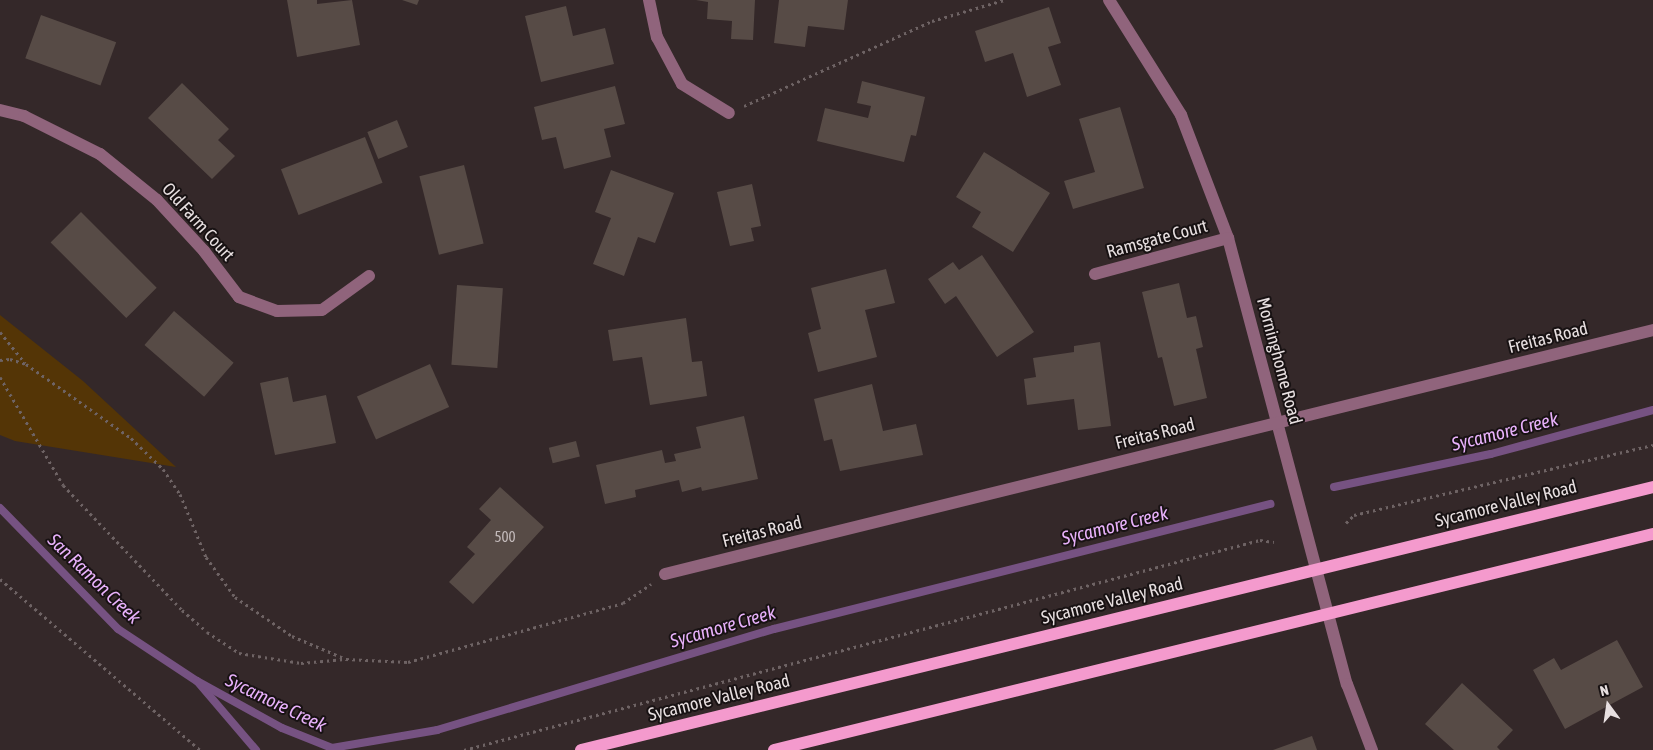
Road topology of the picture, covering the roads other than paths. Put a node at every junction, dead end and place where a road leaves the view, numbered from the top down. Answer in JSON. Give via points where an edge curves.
{"nodes":[{"id":1,"x":649,"y":0,"type":"edge"},
{"id":2,"x":1109,"y":0,"type":"edge"},
{"id":3,"x":0,"y":110,"type":"edge"},
{"id":4,"x":729,"y":112,"type":"road end"},
{"id":5,"x":1228,"y":238,"type":"junction"},
{"id":6,"x":1095,"y":274,"type":"dead end"},
{"id":7,"x":369,"y":276,"type":"dead end"},
{"id":8,"x":1653,"y":330,"type":"edge"},
{"id":9,"x":1277,"y":422,"type":"junction"},
{"id":10,"x":1653,"y":487,"type":"edge"},
{"id":11,"x":1653,"y":534,"type":"edge"},
{"id":12,"x":1316,"y":568,"type":"junction"},
{"id":13,"x":665,"y":574,"type":"road end"},
{"id":14,"x":1328,"y":613,"type":"junction"},
{"id":15,"x":580,"y":750,"type":"edge"},
{"id":16,"x":774,"y":750,"type":"edge"},
{"id":17,"x":1372,"y":750,"type":"edge"}],
"edges":[{"from":1,"to":4,"type":"street","via":[[657,37],[682,84]]},
{"from":2,"to":5,"type":"street","name":"Morninghome Road","via":[[1181,115]]},
{"from":3,"to":7,"type":"street","name":"Old Farm Court","via":[[24,116],[100,154],[157,200],[204,251],[239,297],[277,311],[322,310]]},
{"from":5,"to":6,"type":"street","name":"Ramsgate Court"},
{"from":5,"to":9,"type":"street","name":"Morninghome Road"},
{"from":8,"to":9,"type":"street","name":"Freitas Road"},
{"from":9,"to":12,"type":"street","name":"Morninghome Road"},
{"from":9,"to":13,"type":"street","name":"Freitas Road"},
{"from":10,"to":12,"type":"main road","name":"Sycamore Valley Road"},
{"from":11,"to":14,"type":"main road"},
{"from":12,"to":14,"type":"street","name":"Morninghome Road"},
{"from":12,"to":15,"type":"main road","name":"Sycamore Valley Road"},
{"from":14,"to":16,"type":"main road"},
{"from":14,"to":17,"type":"street","name":"Morninghome Road","via":[[1347,684]]}]}
